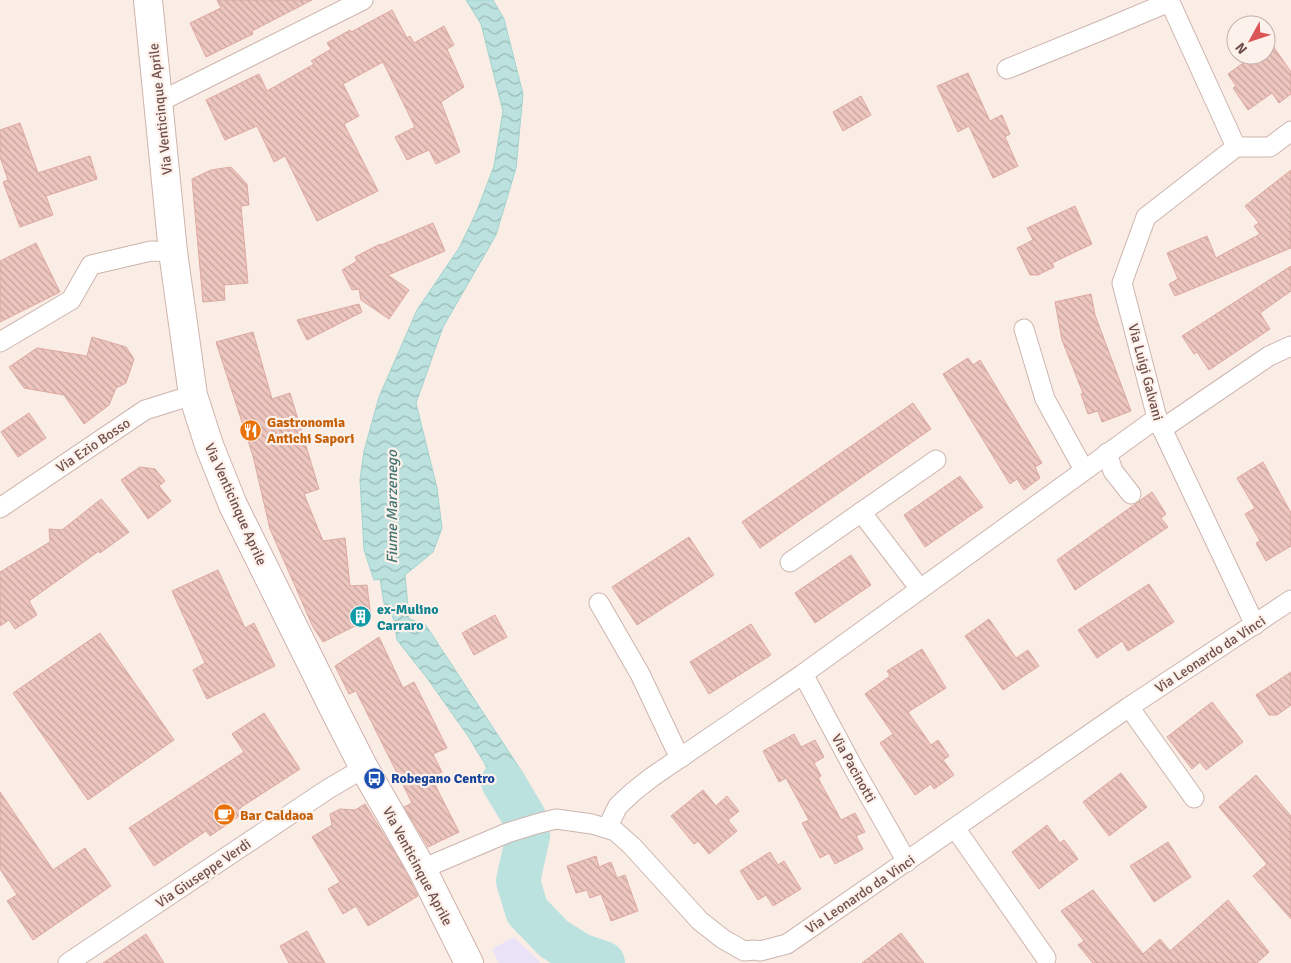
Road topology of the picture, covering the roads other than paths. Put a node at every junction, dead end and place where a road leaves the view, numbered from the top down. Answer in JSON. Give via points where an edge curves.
{"nodes":[{"id":1,"x":148,"y":0,"type":"edge"},
{"id":2,"x":363,"y":0,"type":"edge"},
{"id":3,"x":1169,"y":1,"type":"edge"},
{"id":4,"x":1007,"y":69,"type":"dead end"},
{"id":5,"x":159,"y":102,"type":"junction"},
{"id":6,"x":1291,"y":131,"type":"edge"},
{"id":7,"x":1236,"y":147,"type":"junction"},
{"id":8,"x":173,"y":252,"type":"junction"},
{"id":9,"x":1024,"y":329,"type":"dead end"},
{"id":10,"x":0,"y":342,"type":"edge"},
{"id":11,"x":1291,"y":346,"type":"edge"},
{"id":12,"x":193,"y":395,"type":"junction"},
{"id":13,"x":1159,"y":423,"type":"junction"},
{"id":14,"x":1107,"y":454,"type":"junction"},
{"id":15,"x":936,"y":460,"type":"dead end"},
{"id":16,"x":1084,"y":470,"type":"junction"},
{"id":17,"x":1131,"y":494,"type":"dead end"},
{"id":18,"x":0,"y":508,"type":"edge"},
{"id":19,"x":860,"y":512,"type":"junction"},
{"id":20,"x":790,"y":562,"type":"dead end"},
{"id":21,"x":920,"y":589,"type":"junction"},
{"id":22,"x":1291,"y":600,"type":"edge"},
{"id":23,"x":599,"y":603,"type":"dead end"},
{"id":24,"x":1255,"y":625,"type":"junction"},
{"id":25,"x":803,"y":674,"type":"junction"},
{"id":26,"x":1130,"y":707,"type":"junction"},
{"id":27,"x":682,"y":757,"type":"junction"},
{"id":28,"x":364,"y":768,"type":"junction"},
{"id":29,"x":1194,"y":798,"type":"dead end"},
{"id":30,"x":607,"y":828,"type":"junction"},
{"id":31,"x":955,"y":828,"type":"junction"},
{"id":32,"x":907,"y":862,"type":"junction"},
{"id":33,"x":422,"y":870,"type":"junction"},
{"id":34,"x":761,"y":957,"type":"edge"},
{"id":35,"x":1046,"y":958,"type":"dead end"},
{"id":36,"x":68,"y":963,"type":"edge"},
{"id":37,"x":469,"y":963,"type":"edge"}],
"edges":[{"from":1,"to":5,"type":"main road","name":"Via Venticinque Aprile"},
{"from":2,"to":5,"type":"street"},
{"from":3,"to":4,"type":"street"},
{"from":3,"to":7,"type":"street"},
{"from":5,"to":8,"type":"main road","name":"Via Venticinque Aprile"},
{"from":6,"to":7,"type":"street","via":[[1270,147]]},
{"from":7,"to":13,"type":"street","name":"Via Luigi Galvani","via":[[1146,217],[1122,283]]},
{"from":8,"to":10,"type":"street","via":[[151,251],[91,265],[71,300]]},
{"from":8,"to":12,"type":"main road","name":"Via Venticinque Aprile"},
{"from":9,"to":16,"type":"street","via":[[1045,399]]},
{"from":11,"to":13,"type":"street"},
{"from":12,"to":18,"type":"street","name":"Via Ezio Bosso","via":[[145,410]]},
{"from":12,"to":28,"type":"main road","name":"Via Venticinque Aprile","via":[[233,505]]},
{"from":13,"to":14,"type":"street"},
{"from":13,"to":24,"type":"street","name":"Via Luigi Galvani"},
{"from":14,"to":16,"type":"street"},
{"from":14,"to":17,"type":"street","via":[[1113,471]]},
{"from":15,"to":19,"type":"street"},
{"from":16,"to":21,"type":"street"},
{"from":19,"to":20,"type":"street"},
{"from":19,"to":21,"type":"street"},
{"from":21,"to":25,"type":"street"},
{"from":22,"to":24,"type":"street","name":"Via Leonardo da Vinci"},
{"from":23,"to":27,"type":"street"},
{"from":24,"to":26,"type":"street","name":"Via Leonardo da Vinci"},
{"from":25,"to":27,"type":"street"},
{"from":25,"to":32,"type":"street","name":"Via Pacinotti"},
{"from":26,"to":29,"type":"street"},
{"from":26,"to":31,"type":"street","name":"Via Leonardo da Vinci"},
{"from":27,"to":30,"type":"street","via":[[618,806]]},
{"from":28,"to":33,"type":"main road","name":"Via Venticinque Aprile"},
{"from":28,"to":36,"type":"street","name":"Via Giuseppe Verdi"},
{"from":30,"to":33,"type":"street","via":[[556,819],[507,834]]},
{"from":30,"to":34,"type":"street","via":[[632,846],[700,921],[723,939],[744,951],[755,950]]},
{"from":31,"to":32,"type":"street","name":"Via Leonardo da Vinci"},
{"from":31,"to":35,"type":"street"},
{"from":32,"to":34,"type":"street","name":"Via Leonardo da Vinci","via":[[787,944]]},
{"from":33,"to":37,"type":"main road","name":"Via Venticinque Aprile"}]}
